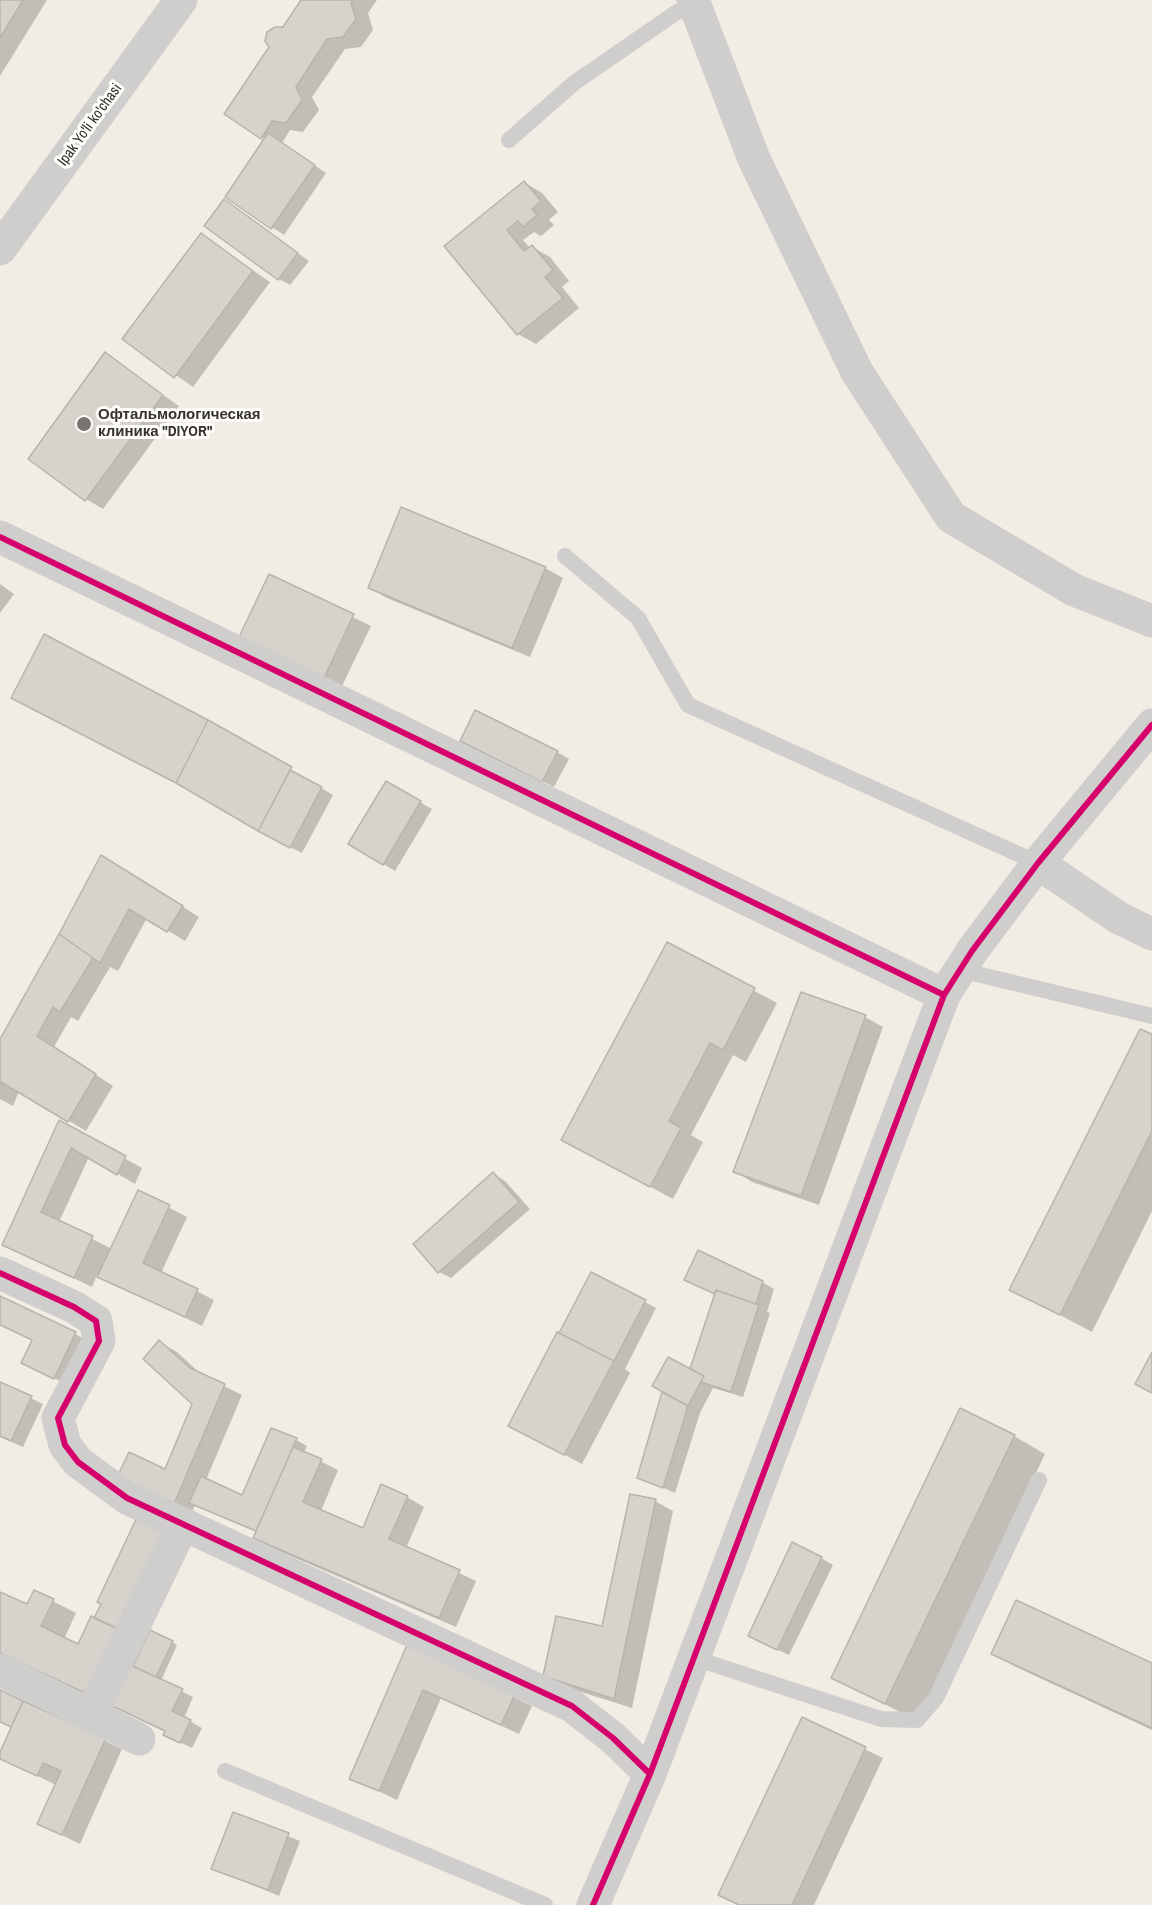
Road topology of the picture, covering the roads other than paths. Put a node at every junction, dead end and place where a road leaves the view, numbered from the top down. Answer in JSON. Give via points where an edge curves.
{"nodes":[{"id":1,"x":181,"y":0,"type":"edge"},
{"id":2,"x":694,"y":3,"type":"edge"},
{"id":3,"x":509,"y":140,"type":"dead end"},
{"id":4,"x":0,"y":249,"type":"edge"},
{"id":5,"x":0,"y":537,"type":"edge"},
{"id":6,"x":565,"y":556,"type":"dead end"},
{"id":7,"x":1152,"y":621,"type":"edge"},
{"id":8,"x":1152,"y":725,"type":"edge"},
{"id":9,"x":1038,"y":863,"type":"junction"},
{"id":10,"x":1152,"y":934,"type":"edge"},
{"id":11,"x":952,"y":983,"type":"junction"},
{"id":12,"x":1152,"y":1016,"type":"edge"},
{"id":13,"x":0,"y":1274,"type":"edge"},
{"id":14,"x":1039,"y":1480,"type":"dead end"},
{"id":15,"x":183,"y":1524,"type":"junction"},
{"id":16,"x":694,"y":1658,"type":"junction"},
{"id":17,"x":0,"y":1671,"type":"edge"},
{"id":18,"x":91,"y":1714,"type":"junction"},
{"id":19,"x":139,"y":1739,"type":"dead end"},
{"id":20,"x":225,"y":1771,"type":"dead end"},
{"id":21,"x":650,"y":1774,"type":"junction"},
{"id":22,"x":545,"y":1905,"type":"edge"},
{"id":23,"x":593,"y":1905,"type":"edge"}],
"edges":[{"from":1,"to":4,"type":"street","name":"Ipak Yo'li ko'chasi"},
{"from":2,"to":3,"type":"lane","via":[[574,83]]},
{"from":2,"to":7,"type":"street","via":[[754,159],[857,372],[951,517],[1074,590]]},
{"from":5,"to":11,"type":"street"},
{"from":6,"to":9,"type":"lane","via":[[638,618],[688,705]]},
{"from":8,"to":9,"type":"street"},
{"from":9,"to":10,"type":"street","via":[[1119,918]]},
{"from":9,"to":11,"type":"street"},
{"from":11,"to":12,"type":"lane"},
{"from":11,"to":16,"type":"street"},
{"from":13,"to":15,"type":"street","via":[[96,1321],[99,1341],[58,1418],[65,1445],[78,1462],[127,1498]]},
{"from":14,"to":16,"type":"lane","via":[[936,1698],[917,1720],[881,1719]]},
{"from":15,"to":18,"type":"street"},
{"from":15,"to":21,"type":"street","via":[[572,1706]]},
{"from":16,"to":21,"type":"street"},
{"from":17,"to":18,"type":"street"},
{"from":18,"to":19,"type":"street"},
{"from":20,"to":22,"type":"lane"},
{"from":21,"to":23,"type":"street"}]}
